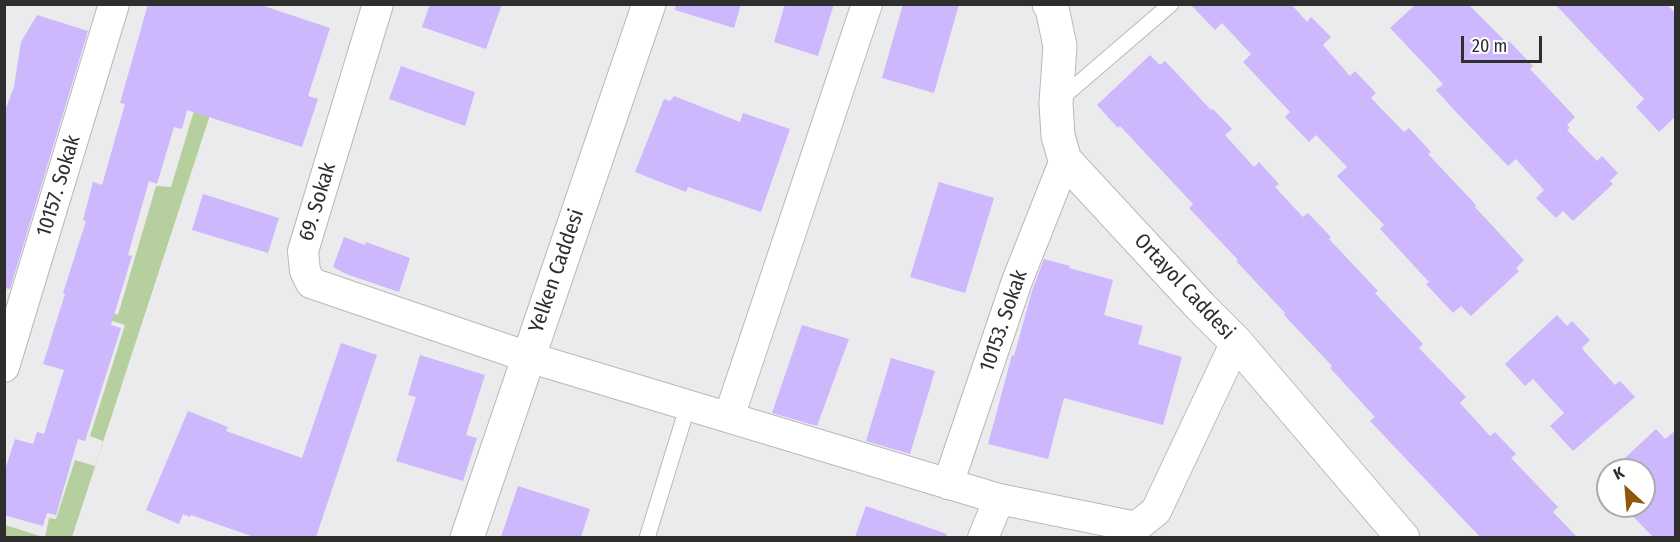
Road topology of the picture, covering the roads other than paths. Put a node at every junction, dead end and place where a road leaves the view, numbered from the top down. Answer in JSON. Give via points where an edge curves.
{"nodes":[{"id":1,"x":114,"y":4,"type":"edge"},
{"id":2,"x":378,"y":4,"type":"edge"},
{"id":3,"x":649,"y":4,"type":"edge"},
{"id":4,"x":867,"y":4,"type":"edge"},
{"id":5,"x":1049,"y":4,"type":"edge"},
{"id":6,"x":1171,"y":4,"type":"edge"},
{"id":7,"x":1056,"y":102,"type":"junction"},
{"id":8,"x":1065,"y":160,"type":"junction"},
{"id":9,"x":1236,"y":342,"type":"junction"},
{"id":10,"x":528,"y":357,"type":"junction"},
{"id":11,"x":4,"y":367,"type":"edge"},
{"id":12,"x":688,"y":405,"type":"junction"},
{"id":13,"x":729,"y":417,"type":"junction"},
{"id":14,"x":948,"y":484,"type":"junction"},
{"id":15,"x":999,"y":499,"type":"junction"},
{"id":16,"x":467,"y":537,"type":"edge"},
{"id":17,"x":647,"y":537,"type":"edge"},
{"id":18,"x":983,"y":537,"type":"edge"},
{"id":19,"x":1403,"y":537,"type":"edge"}],
"edges":[{"from":1,"to":11,"type":"street","name":"10157. Sokak"},
{"from":2,"to":10,"type":"street","name":"69. Sokak","via":[[303,251],[304,271],[311,283]]},
{"from":3,"to":10,"type":"street","name":"Yelken Caddesi"},
{"from":4,"to":13,"type":"street"},
{"from":5,"to":7,"type":"street","name":"Ortayol Caddesi","via":[[1060,46]]},
{"from":6,"to":7,"type":"lane"},
{"from":7,"to":8,"type":"street","name":"Ortayol Caddesi","via":[[1058,135]]},
{"from":8,"to":9,"type":"street","name":"Ortayol Caddesi"},
{"from":8,"to":14,"type":"street","name":"10153. Sokak","via":[[1017,281]]},
{"from":9,"to":15,"type":"street","name":"69. Sokak","via":[[1156,511],[1136,527]]},
{"from":9,"to":19,"type":"street","name":"Ortayol Caddesi"},
{"from":10,"to":12,"type":"street","name":"69. Sokak"},
{"from":10,"to":16,"type":"street","name":"Yelken Caddesi"},
{"from":12,"to":13,"type":"street","name":"69. Sokak"},
{"from":12,"to":17,"type":"lane"},
{"from":13,"to":14,"type":"street","name":"69. Sokak"},
{"from":14,"to":15,"type":"street","name":"69. Sokak"},
{"from":15,"to":18,"type":"street"}]}
